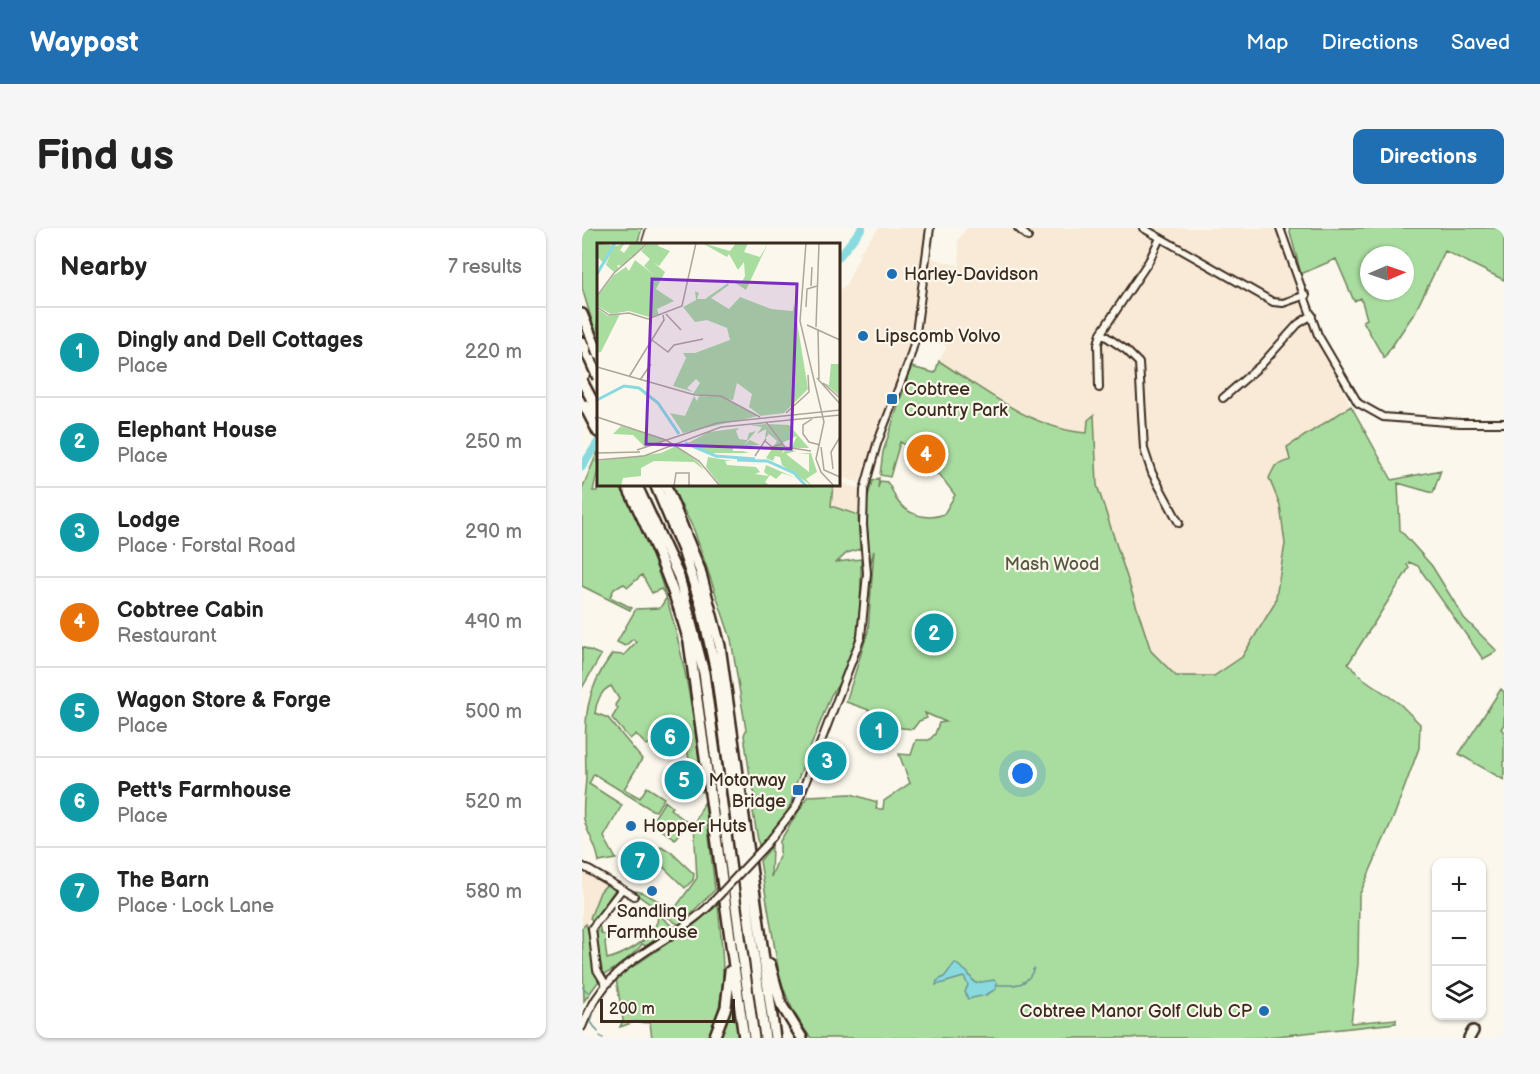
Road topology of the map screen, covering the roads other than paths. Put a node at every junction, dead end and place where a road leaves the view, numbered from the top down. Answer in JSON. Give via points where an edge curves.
{"nodes":[{"id":1,"x":930,"y":228,"type":"edge"},
{"id":2,"x":1018,"y":228,"type":"edge"},
{"id":3,"x":1143,"y":228,"type":"edge"},
{"id":4,"x":1280,"y":228,"type":"edge"},
{"id":5,"x":1028,"y":237,"type":"dead end"},
{"id":6,"x":1160,"y":238,"type":"junction"},
{"id":7,"x":1306,"y":295,"type":"junction"},
{"id":8,"x":582,"y":314,"type":"edge"},
{"id":9,"x":1312,"y":315,"type":"junction"},
{"id":10,"x":1101,"y":333,"type":"junction"},
{"id":11,"x":582,"y":342,"type":"edge"},
{"id":12,"x":597,"y":351,"type":"edge"},
{"id":13,"x":597,"y":376,"type":"edge"},
{"id":14,"x":582,"y":381,"type":"edge"},
{"id":15,"x":1099,"y":388,"type":"dead end"},
{"id":16,"x":1223,"y":398,"type":"dead end"},
{"id":17,"x":586,"y":403,"type":"edge"},
{"id":18,"x":595,"y":416,"type":"edge"},
{"id":19,"x":1504,"y":423,"type":"edge"},
{"id":20,"x":627,"y":486,"type":"edge"},
{"id":21,"x":637,"y":486,"type":"edge"},
{"id":22,"x":656,"y":486,"type":"edge"},
{"id":23,"x":666,"y":486,"type":"edge"},
{"id":24,"x":1179,"y":523,"type":"dead end"},
{"id":25,"x":582,"y":866,"type":"edge"},
{"id":26,"x":622,"y":889,"type":"junction"},
{"id":27,"x":724,"y":894,"type":"junction"},
{"id":28,"x":634,"y":896,"type":"dead end"},
{"id":29,"x":756,"y":897,"type":"junction"},
{"id":30,"x":605,"y":983,"type":"junction"},
{"id":31,"x":582,"y":1027,"type":"edge"},
{"id":32,"x":714,"y":1038,"type":"edge"},
{"id":33,"x":744,"y":1038,"type":"edge"},
{"id":34,"x":754,"y":1038,"type":"edge"},
{"id":35,"x":765,"y":1038,"type":"edge"},
{"id":36,"x":776,"y":1038,"type":"edge"},
{"id":37,"x":802,"y":1038,"type":"edge"},
{"id":38,"x":1469,"y":1038,"type":"edge"},
{"id":39,"x":1475,"y":1038,"type":"edge"}],
"edges":[{"from":1,"to":30,"type":"street","bridge":true,"via":[[915,340],[864,490],[867,581],[861,637],[799,799],[789,818],[709,906],[680,930],[628,962]]},
{"from":2,"to":5,"type":"street"},
{"from":3,"to":6,"type":"street"},
{"from":4,"to":7,"type":"street"},
{"from":6,"to":7,"type":"street","via":[[1273,302],[1283,303]]},
{"from":6,"to":10,"type":"street"},
{"from":7,"to":9,"type":"street"},
{"from":8,"to":12,"type":"highway"},
{"from":9,"to":16,"type":"street"},
{"from":9,"to":19,"type":"street","via":[[1324,348],[1358,403],[1383,417]]},
{"from":10,"to":15,"type":"street"},
{"from":10,"to":24,"type":"street","via":[[1139,363],[1144,449],[1152,473]]},
{"from":11,"to":13,"type":"highway","bridge":true},
{"from":14,"to":17,"type":"highway","bridge":true},
{"from":17,"to":18,"type":"highway"},
{"from":20,"to":27,"type":"highway","via":[[671,581],[689,642]]},
{"from":21,"to":34,"type":"highway","via":[[679,577],[704,673]]},
{"from":22,"to":35,"type":"highway","via":[[701,605],[716,672]]},
{"from":23,"to":29,"type":"highway","via":[[693,549],[715,621]]},
{"from":25,"to":26,"type":"street"},
{"from":26,"to":28,"type":"street"},
{"from":26,"to":30,"type":"street","via":[[592,928],[597,970]]},
{"from":27,"to":32,"type":"highway","via":[[730,986]]},
{"from":27,"to":33,"type":"highway"},
{"from":29,"to":36,"type":"highway"},
{"from":29,"to":37,"type":"highway","via":[[778,995]]},
{"from":30,"to":31,"type":"street"},
{"from":38,"to":39,"type":"highway","via":[[1473,1031]]}]}
